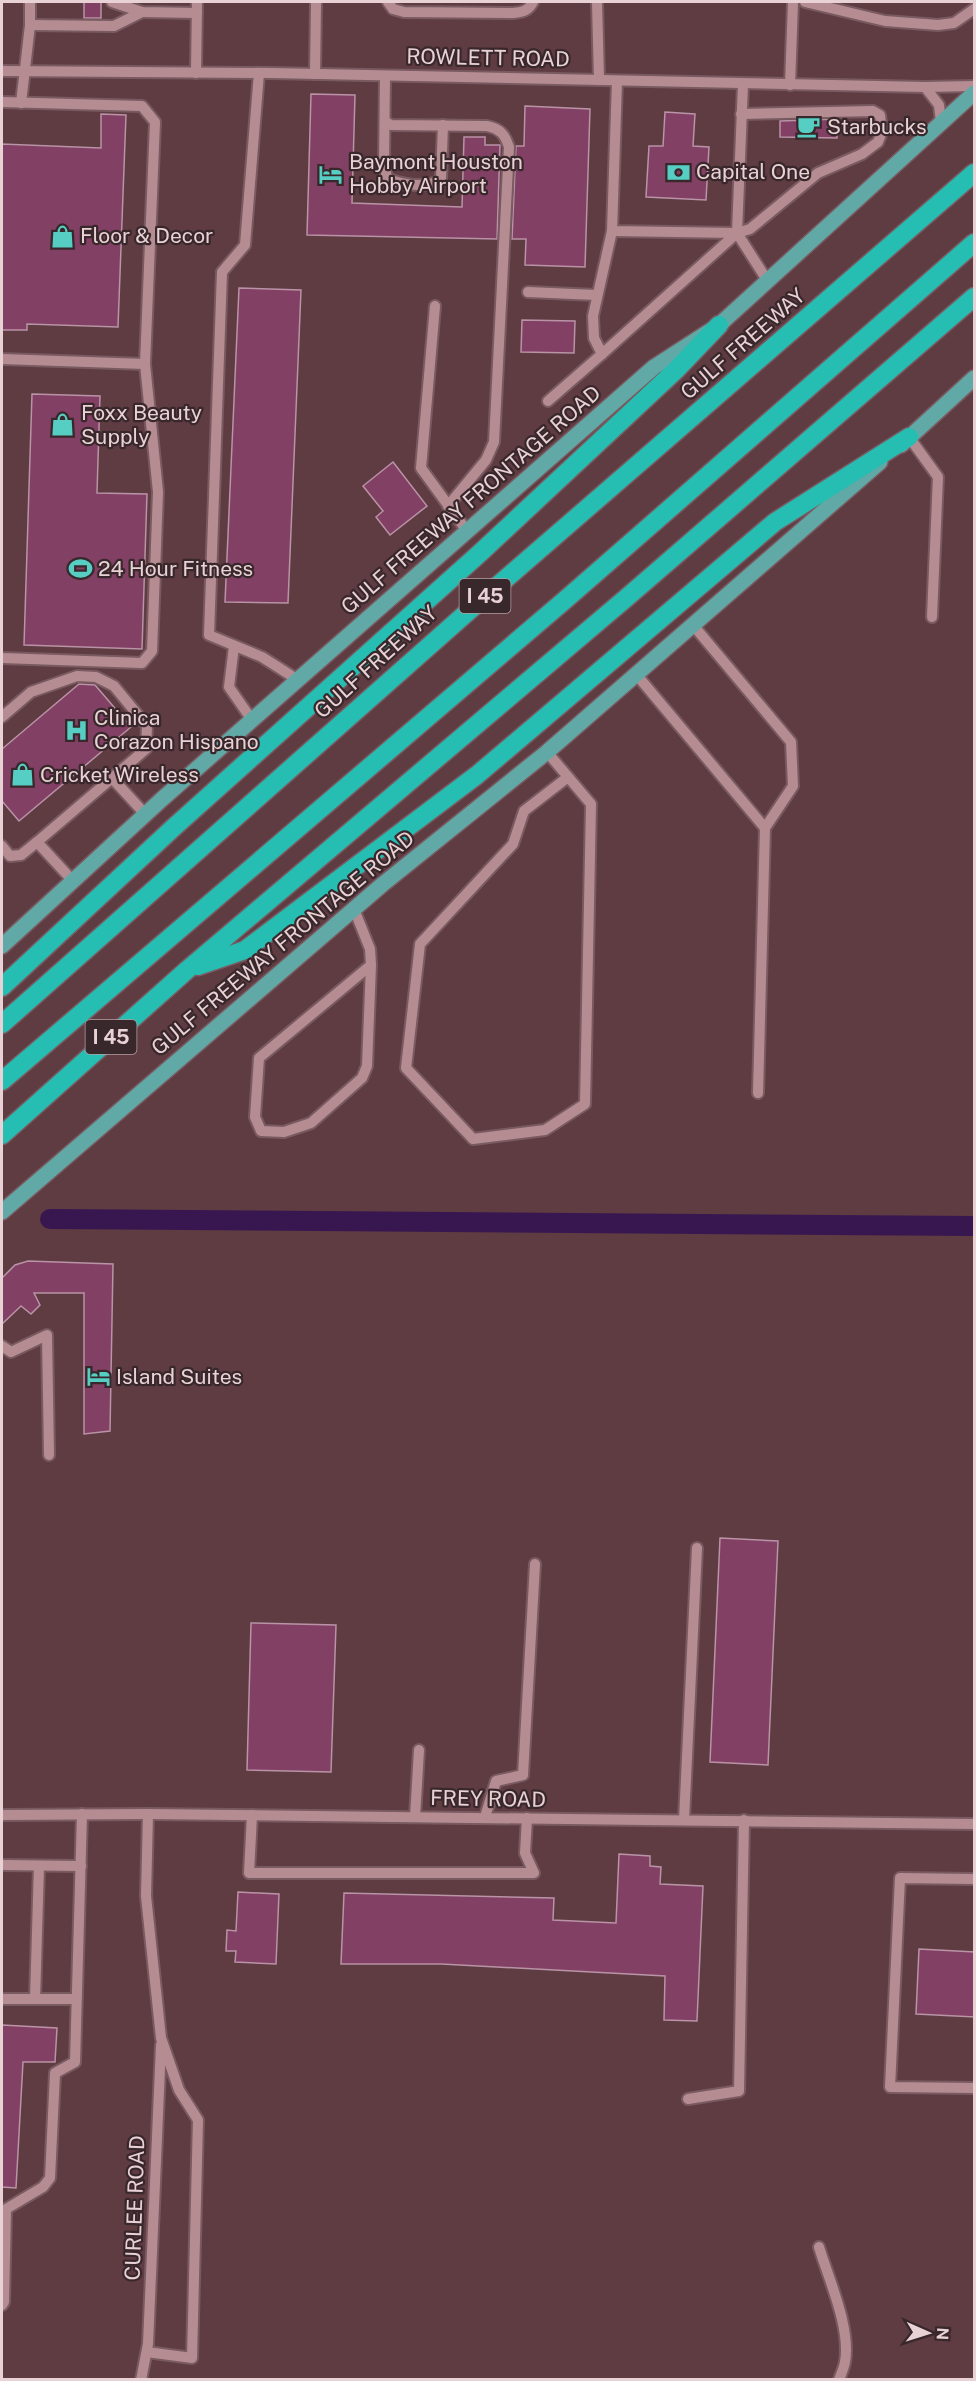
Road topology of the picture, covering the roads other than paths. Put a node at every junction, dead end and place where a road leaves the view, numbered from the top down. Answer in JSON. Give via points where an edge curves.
{"nodes":[{"id":1,"x":30,"y":2,"type":"edge"},
{"id":2,"x":112,"y":2,"type":"edge"},
{"id":3,"x":316,"y":2,"type":"edge"},
{"id":4,"x":387,"y":2,"type":"edge"},
{"id":5,"x":533,"y":2,"type":"edge"},
{"id":6,"x":597,"y":2,"type":"edge"},
{"id":7,"x":793,"y":2,"type":"edge"},
{"id":8,"x":805,"y":2,"type":"edge"},
{"id":9,"x":197,"y":7,"type":"edge"},
{"id":10,"x":975,"y":9,"type":"edge"},
{"id":11,"x":142,"y":12,"type":"junction"},
{"id":12,"x":30,"y":25,"type":"junction"},
{"id":13,"x":2,"y":71,"type":"edge"},
{"id":14,"x":24,"y":71,"type":"junction"},
{"id":15,"x":196,"y":73,"type":"junction"},
{"id":16,"x":259,"y":73,"type":"junction"},
{"id":17,"x":315,"y":74,"type":"junction"},
{"id":18,"x":385,"y":76,"type":"junction"},
{"id":19,"x":599,"y":81,"type":"junction"},
{"id":20,"x":617,"y":81,"type":"junction"},
{"id":21,"x":743,"y":84,"type":"junction"},
{"id":22,"x":790,"y":85,"type":"junction"},
{"id":23,"x":975,"y":86,"type":"edge"},
{"id":24,"x":925,"y":87,"type":"junction"},
{"id":25,"x":975,"y":93,"type":"edge"},
{"id":26,"x":2,"y":102,"type":"edge"},
{"id":27,"x":21,"y":103,"type":"junction"},
{"id":28,"x":741,"y":114,"type":"junction"},
{"id":29,"x":386,"y":122,"type":"junction"},
{"id":30,"x":941,"y":122,"type":"junction"},
{"id":31,"x":443,"y":125,"type":"junction"},
{"id":32,"x":975,"y":173,"type":"edge"},
{"id":33,"x":612,"y":231,"type":"junction"},
{"id":34,"x":737,"y":233,"type":"junction"},
{"id":35,"x":975,"y":243,"type":"edge"},
{"id":36,"x":767,"y":280,"type":"junction"},
{"id":37,"x":528,"y":292,"type":"dead end"},
{"id":38,"x":596,"y":295,"type":"junction"},
{"id":39,"x":975,"y":297,"type":"edge"},
{"id":40,"x":435,"y":306,"type":"dead end"},
{"id":41,"x":719,"y":325,"type":"junction"},
{"id":42,"x":602,"y":354,"type":"junction"},
{"id":43,"x":2,"y":359,"type":"edge"},
{"id":44,"x":145,"y":364,"type":"junction"},
{"id":45,"x":975,"y":378,"type":"edge"},
{"id":46,"x":548,"y":401,"type":"dead end"},
{"id":47,"x":909,"y":437,"type":"junction"},
{"id":48,"x":448,"y":506,"type":"junction"},
{"id":49,"x":467,"y":531,"type":"junction"},
{"id":50,"x":932,"y":617,"type":"dead end"},
{"id":51,"x":693,"y":625,"type":"junction"},
{"id":52,"x":234,"y":646,"type":"junction"},
{"id":53,"x":2,"y":658,"type":"edge"},
{"id":54,"x":636,"y":674,"type":"junction"},
{"id":55,"x":297,"y":680,"type":"junction"},
{"id":56,"x":2,"y":717,"type":"edge"},
{"id":57,"x":252,"y":720,"type":"junction"},
{"id":58,"x":547,"y":752,"type":"junction"},
{"id":59,"x":568,"y":777,"type":"junction"},
{"id":60,"x":112,"y":778,"type":"junction"},
{"id":61,"x":146,"y":815,"type":"junction"},
{"id":62,"x":765,"y":828,"type":"junction"},
{"id":63,"x":38,"y":842,"type":"junction"},
{"id":64,"x":2,"y":846,"type":"edge"},
{"id":65,"x":73,"y":881,"type":"junction"},
{"id":66,"x":354,"y":909,"type":"junction"},
{"id":67,"x":2,"y":946,"type":"edge"},
{"id":68,"x":371,"y":965,"type":"junction"},
{"id":69,"x":187,"y":970,"type":"junction"},
{"id":70,"x":2,"y":987,"type":"edge"},
{"id":71,"x":2,"y":1024,"type":"edge"},
{"id":72,"x":2,"y":1081,"type":"edge"},
{"id":73,"x":758,"y":1093,"type":"dead end"},
{"id":74,"x":2,"y":1135,"type":"edge"},
{"id":75,"x":2,"y":1212,"type":"edge"},
{"id":76,"x":2,"y":1346,"type":"edge"},
{"id":77,"x":49,"y":1455,"type":"dead end"},
{"id":78,"x":697,"y":1548,"type":"dead end"},
{"id":79,"x":535,"y":1564,"type":"dead end"},
{"id":80,"x":419,"y":1750,"type":"dead end"},
{"id":81,"x":82,"y":1814,"type":"junction"},
{"id":82,"x":148,"y":1814,"type":"junction"},
{"id":83,"x":2,"y":1815,"type":"edge"},
{"id":84,"x":252,"y":1815,"type":"junction"},
{"id":85,"x":415,"y":1817,"type":"junction"},
{"id":86,"x":485,"y":1817,"type":"junction"},
{"id":87,"x":527,"y":1818,"type":"junction"},
{"id":88,"x":684,"y":1820,"type":"junction"},
{"id":89,"x":744,"y":1820,"type":"junction"},
{"id":90,"x":975,"y":1824,"type":"edge"},
{"id":91,"x":2,"y":1865,"type":"edge"},
{"id":92,"x":39,"y":1866,"type":"junction"},
{"id":93,"x":81,"y":1866,"type":"junction"},
{"id":94,"x":975,"y":1879,"type":"edge"},
{"id":95,"x":2,"y":1999,"type":"edge"},
{"id":96,"x":35,"y":1999,"type":"junction"},
{"id":97,"x":76,"y":1999,"type":"junction"},
{"id":98,"x":161,"y":2038,"type":"junction"},
{"id":99,"x":975,"y":2088,"type":"edge"},
{"id":100,"x":688,"y":2099,"type":"dead end"},
{"id":101,"x":819,"y":2247,"type":"dead end"},
{"id":102,"x":2,"y":2305,"type":"edge"},
{"id":103,"x":147,"y":2352,"type":"junction"},
{"id":104,"x":141,"y":2379,"type":"edge"},
{"id":105,"x":839,"y":2379,"type":"edge"}],
"edges":[{"from":1,"to":12,"type":"street"},
{"from":2,"to":11,"type":"street"},
{"from":3,"to":17,"type":"street"},
{"from":4,"to":5,"type":"street","via":[[404,12],[513,13],[524,12]]},
{"from":6,"to":19,"type":"street"},
{"from":7,"to":22,"type":"street"},
{"from":8,"to":10,"type":"street","via":[[885,21],[938,25],[954,23]]},
{"from":9,"to":11,"type":"street"},
{"from":9,"to":15,"type":"street"},
{"from":11,"to":12,"type":"street","via":[[114,26]]},
{"from":12,"to":14,"type":"street"},
{"from":13,"to":14,"type":"street","name":"ROWLETT ROAD"},
{"from":14,"to":15,"type":"street","name":"ROWLETT ROAD"},
{"from":14,"to":27,"type":"street"},
{"from":15,"to":16,"type":"street","name":"ROWLETT ROAD"},
{"from":16,"to":17,"type":"street","name":"ROWLETT ROAD"},
{"from":16,"to":52,"type":"street","via":[[245,245],[222,272],[208,635]]},
{"from":17,"to":18,"type":"street","name":"ROWLETT ROAD"},
{"from":18,"to":19,"type":"street","name":"ROWLETT ROAD"},
{"from":18,"to":29,"type":"street"},
{"from":19,"to":20,"type":"street","name":"ROWLETT ROAD"},
{"from":20,"to":21,"type":"street","name":"ROWLETT ROAD"},
{"from":20,"to":33,"type":"street"},
{"from":21,"to":22,"type":"street","name":"ROWLETT ROAD"},
{"from":21,"to":28,"type":"street"},
{"from":22,"to":24,"type":"street","name":"ROWLETT ROAD"},
{"from":23,"to":24,"type":"street","name":"ROWLETT ROAD"},
{"from":24,"to":30,"type":"street","via":[[939,105]]},
{"from":25,"to":30,"type":"main road","name":"GULF FREEWAY FRONTAGE ROAD"},
{"from":26,"to":27,"type":"street"},
{"from":27,"to":44,"type":"street","via":[[142,106],[155,122]]},
{"from":28,"to":34,"type":"street"},
{"from":28,"to":34,"type":"street","via":[[873,111],[880,115],[882,132],[878,142],[862,154],[818,173],[750,229]]},
{"from":29,"to":31,"type":"street"},
{"from":29,"to":31,"type":"street","via":[[384,163],[387,178],[395,183],[436,183],[441,179]]},
{"from":30,"to":36,"type":"main road","name":"GULF FREEWAY FRONTAGE ROAD"},
{"from":31,"to":48,"type":"street","via":[[497,128],[509,147],[494,442],[486,460]]},
{"from":32,"to":71,"type":"highway","name":"GULF FREEWAY","number":"I 45","via":[[480,601]]},
{"from":33,"to":34,"type":"street"},
{"from":33,"to":38,"type":"street"},
{"from":34,"to":36,"type":"street"},
{"from":34,"to":42,"type":"street"},
{"from":35,"to":72,"type":"highway","number":"I 45"},
{"from":36,"to":41,"type":"main road","name":"GULF FREEWAY FRONTAGE ROAD"},
{"from":37,"to":38,"type":"street"},
{"from":38,"to":42,"type":"street","via":[[592,331]]},
{"from":39,"to":69,"type":"highway","number":"I 45"},
{"from":40,"to":48,"type":"street","via":[[421,468]]},
{"from":41,"to":49,"type":"main road","name":"GULF FREEWAY FRONTAGE ROAD","via":[[654,367]]},
{"from":41,"to":70,"type":"highway","via":[[480,553]]},
{"from":42,"to":46,"type":"street"},
{"from":43,"to":44,"type":"street"},
{"from":44,"to":53,"type":"street","via":[[158,492],[152,651],[142,663]]},
{"from":45,"to":47,"type":"main road","name":"GULF FREEWAY FRONTAGE ROAD"},
{"from":47,"to":50,"type":"street","via":[[938,477]]},
{"from":47,"to":51,"type":"main road","name":"GULF FREEWAY FRONTAGE ROAD"},
{"from":47,"to":69,"type":"highway","via":[[775,522],[477,775],[245,950]]},
{"from":48,"to":49,"type":"street"},
{"from":49,"to":55,"type":"main road","name":"GULF FREEWAY FRONTAGE ROAD"},
{"from":51,"to":54,"type":"main road","name":"GULF FREEWAY FRONTAGE ROAD"},
{"from":51,"to":62,"type":"street","via":[[791,742],[793,786]]},
{"from":52,"to":55,"type":"street","via":[[262,657]]},
{"from":52,"to":57,"type":"street","via":[[229,687]]},
{"from":54,"to":58,"type":"main road","name":"GULF FREEWAY FRONTAGE ROAD"},
{"from":54,"to":62,"type":"street"},
{"from":55,"to":57,"type":"main road","name":"GULF FREEWAY FRONTAGE ROAD"},
{"from":56,"to":60,"type":"street","via":[[31,692],[77,676],[96,677],[114,686],[147,726],[146,750]]},
{"from":57,"to":61,"type":"main road","name":"GULF FREEWAY FRONTAGE ROAD"},
{"from":58,"to":59,"type":"street"},
{"from":58,"to":66,"type":"main road","name":"GULF FREEWAY FRONTAGE ROAD"},
{"from":59,"to":59,"type":"street","via":[[591,804],[585,1104],[545,1130],[473,1139],[406,1068],[420,944],[513,844],[524,811]]},
{"from":60,"to":61,"type":"street"},
{"from":60,"to":63,"type":"street"},
{"from":61,"to":65,"type":"main road","name":"GULF FREEWAY FRONTAGE ROAD"},
{"from":62,"to":73,"type":"street"},
{"from":63,"to":64,"type":"street","via":[[21,855],[10,856]]},
{"from":63,"to":65,"type":"street"},
{"from":65,"to":67,"type":"main road","name":"GULF FREEWAY FRONTAGE ROAD"},
{"from":66,"to":68,"type":"street","via":[[370,949]]},
{"from":66,"to":75,"type":"main road","name":"GULF FREEWAY FRONTAGE ROAD"},
{"from":68,"to":68,"type":"street","via":[[368,1066],[362,1078],[311,1123],[284,1132],[261,1131],[255,1117],[259,1058]]},
{"from":69,"to":74,"type":"highway","number":"I 45"},
{"from":76,"to":77,"type":"street","via":[[11,1352],[47,1335]]},
{"from":78,"to":88,"type":"street"},
{"from":79,"to":86,"type":"street","via":[[523,1775],[496,1782]]},
{"from":80,"to":85,"type":"street"},
{"from":81,"to":82,"type":"street","name":"FREY ROAD"},
{"from":81,"to":83,"type":"street","name":"FREY ROAD"},
{"from":81,"to":93,"type":"street"},
{"from":82,"to":84,"type":"street","name":"FREY ROAD"},
{"from":82,"to":98,"type":"street","via":[[146,1896]]},
{"from":84,"to":85,"type":"street","name":"FREY ROAD"},
{"from":84,"to":87,"type":"street","via":[[249,1873],[534,1873],[525,1853]]},
{"from":85,"to":86,"type":"street","name":"FREY ROAD"},
{"from":86,"to":87,"type":"street","name":"FREY ROAD"},
{"from":87,"to":88,"type":"street","name":"FREY ROAD"},
{"from":88,"to":89,"type":"street","name":"FREY ROAD"},
{"from":89,"to":90,"type":"street","name":"FREY ROAD"},
{"from":89,"to":100,"type":"street","via":[[739,2091]]},
{"from":91,"to":92,"type":"street"},
{"from":92,"to":93,"type":"street"},
{"from":92,"to":96,"type":"street"},
{"from":93,"to":97,"type":"street"},
{"from":94,"to":99,"type":"street","via":[[900,1878],[890,2087]]},
{"from":95,"to":96,"type":"street"},
{"from":96,"to":97,"type":"street"},
{"from":97,"to":102,"type":"street","via":[[75,2062],[56,2073],[50,2178],[43,2187],[6,2209]]},
{"from":98,"to":103,"type":"street","name":"CURLEE ROAD"},
{"from":98,"to":103,"type":"street","via":[[179,2090],[198,2120],[192,2358]]},
{"from":101,"to":105,"type":"street","via":[[846,2343]]},
{"from":103,"to":104,"type":"street","name":"CURLEE ROAD"}]}
